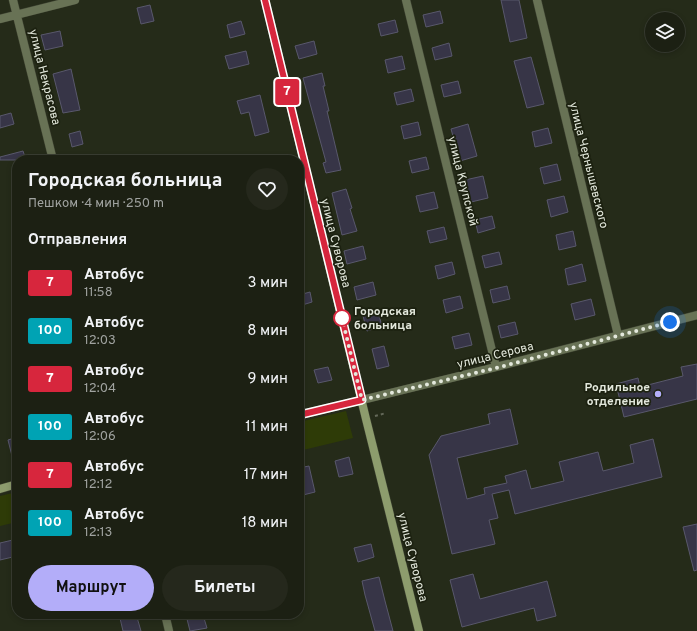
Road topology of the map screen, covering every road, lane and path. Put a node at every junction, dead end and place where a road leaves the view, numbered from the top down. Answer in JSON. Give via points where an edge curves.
{"nodes":[{"id":1,"x":13,"y":0,"type":"edge"},
{"id":2,"x":75,"y":0,"type":"edge"},
{"id":3,"x":265,"y":0,"type":"edge"},
{"id":4,"x":406,"y":0,"type":"edge"},
{"id":5,"x":537,"y":0,"type":"edge"},
{"id":6,"x":17,"y":15,"type":"junction"},
{"id":7,"x":0,"y":19,"type":"edge"},
{"id":8,"x":52,"y":155,"type":"edge"},
{"id":9,"x":303,"y":155,"type":"edge"},
{"id":10,"x":304,"y":161,"type":"edge"},
{"id":11,"x":697,"y":315,"type":"edge"},
{"id":12,"x":618,"y":335,"type":"junction"},
{"id":13,"x":496,"y":368,"type":"junction"},
{"id":14,"x":362,"y":400,"type":"junction"},
{"id":15,"x":386,"y":413,"type":"dead end"},
{"id":16,"x":304,"y":414,"type":"edge"},
{"id":17,"x":374,"y":416,"type":"dead end"},
{"id":18,"x":12,"y":485,"type":"edge"},
{"id":19,"x":0,"y":489,"type":"edge"},
{"id":20,"x":166,"y":619,"type":"edge"},
{"id":21,"x":169,"y":631,"type":"edge"},
{"id":22,"x":419,"y":631,"type":"edge"}],
"edges":[{"from":1,"to":6,"type":"street","name":"улица Некрасова"},
{"from":2,"to":6,"type":"street"},
{"from":3,"to":9,"type":"street","name":"улица Суворова"},
{"from":4,"to":13,"type":"street","name":"улица Крупской"},
{"from":5,"to":12,"type":"street","name":"улица Чернышевского"},
{"from":6,"to":7,"type":"street"},
{"from":6,"to":8,"type":"street","name":"улица Некрасова"},
{"from":10,"to":14,"type":"street","name":"улица Суворова"},
{"from":11,"to":12,"type":"street","name":"улица Серова"},
{"from":12,"to":13,"type":"street","name":"улица Серова"},
{"from":13,"to":14,"type":"street","name":"улица Серова"},
{"from":14,"to":16,"type":"street","name":"улица Серова"},
{"from":14,"to":22,"type":"street","name":"улица Суворова"},
{"from":15,"to":17,"type":"path"},
{"from":18,"to":19,"type":"street"},
{"from":20,"to":21,"type":"street"}]}
